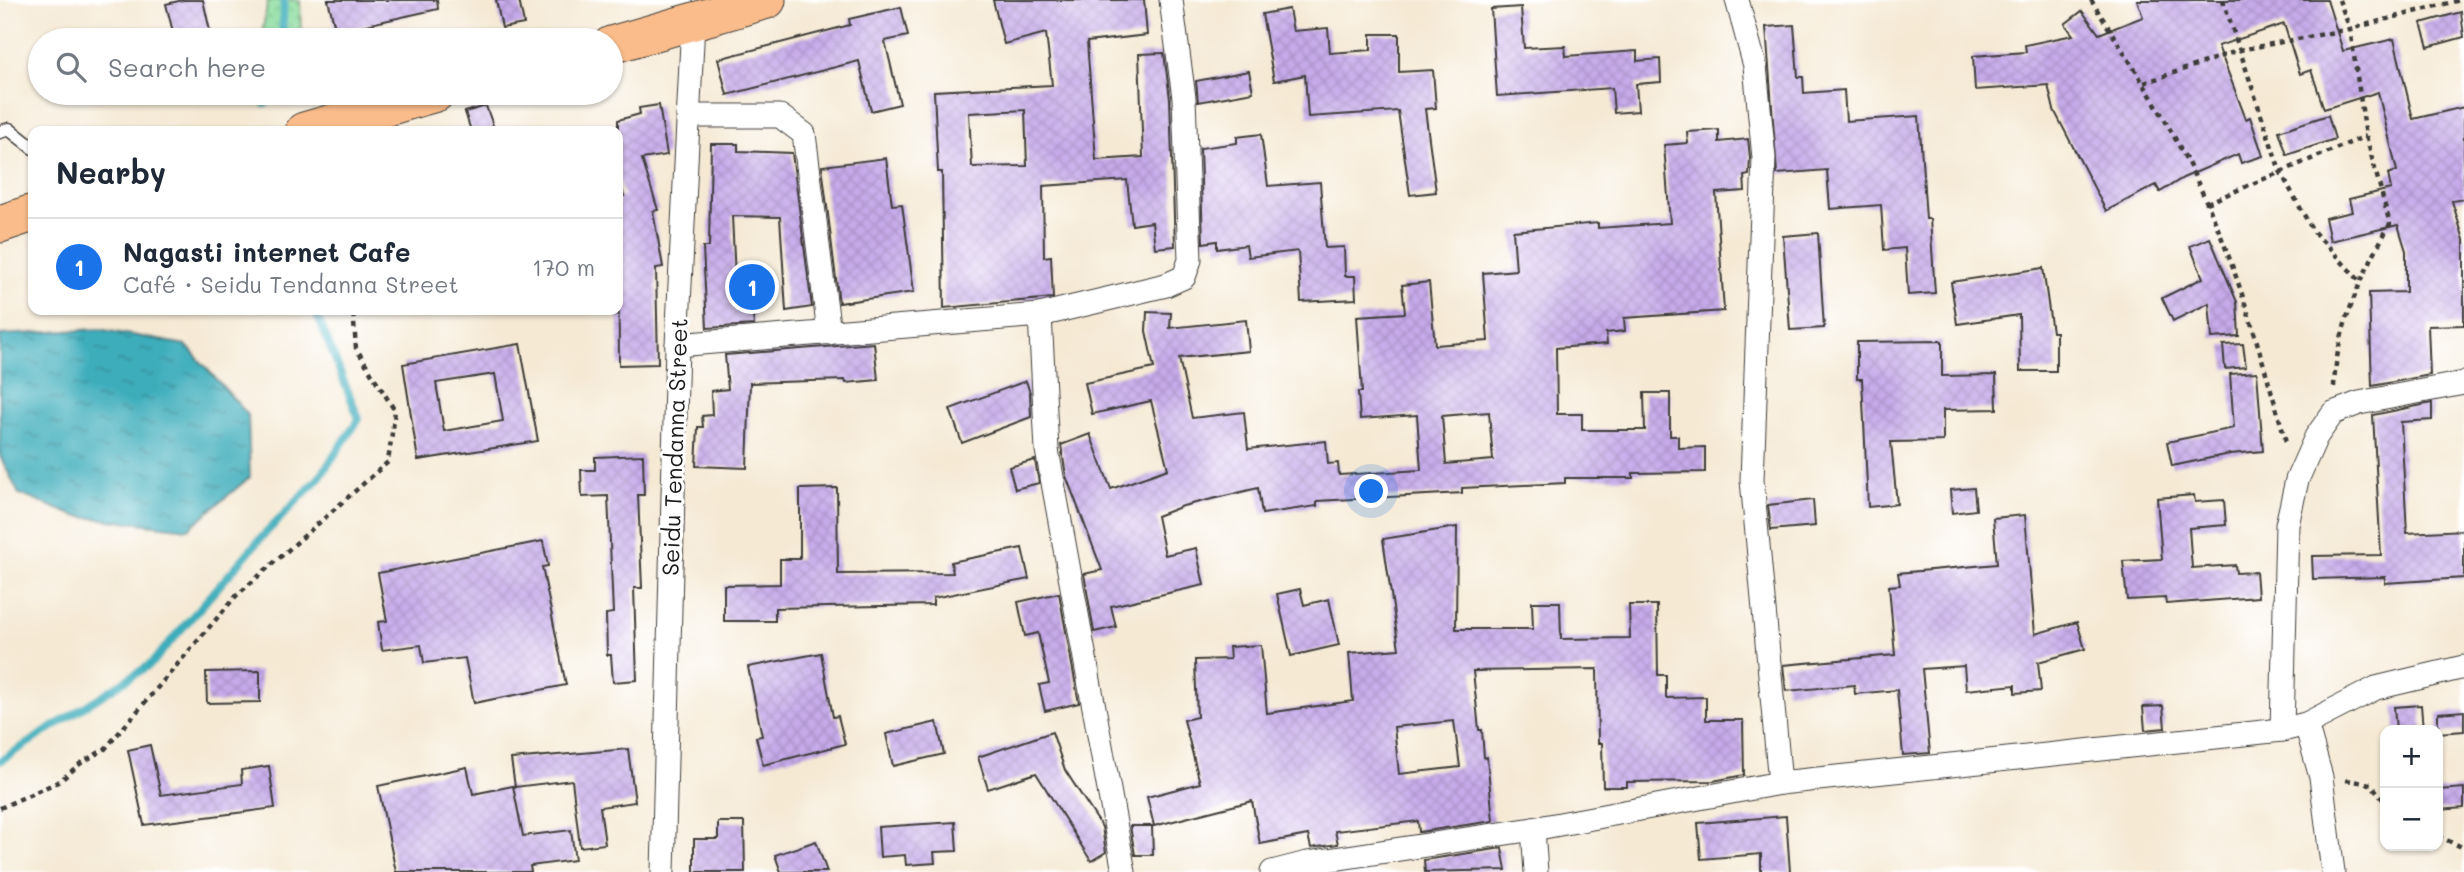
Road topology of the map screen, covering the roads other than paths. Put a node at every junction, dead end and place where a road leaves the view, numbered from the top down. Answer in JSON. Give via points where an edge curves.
{"nodes":[{"id":1,"x":767,"y":0,"type":"edge"},
{"id":2,"x":1171,"y":0,"type":"edge"},
{"id":3,"x":1737,"y":0,"type":"edge"},
{"id":4,"x":693,"y":22,"type":"junction"},
{"id":5,"x":623,"y":42,"type":"edge"},
{"id":6,"x":394,"y":105,"type":"edge"},
{"id":7,"x":688,"y":116,"type":"junction"},
{"id":8,"x":321,"y":126,"type":"edge"},
{"id":9,"x":3,"y":128,"type":"edge"},
{"id":10,"x":28,"y":145,"type":"edge"},
{"id":11,"x":28,"y":216,"type":"edge"},
{"id":12,"x":0,"y":224,"type":"edge"},
{"id":13,"x":1040,"y":315,"type":"junction"},
{"id":14,"x":829,"y":332,"type":"junction"},
{"id":15,"x":677,"y":345,"type":"junction"},
{"id":16,"x":2464,"y":383,"type":"edge"},
{"id":17,"x":2464,"y":667,"type":"edge"},
{"id":18,"x":2306,"y":724,"type":"junction"},
{"id":19,"x":2282,"y":730,"type":"junction"},
{"id":20,"x":1780,"y":782,"type":"junction"},
{"id":21,"x":1533,"y":829,"type":"junction"},
{"id":22,"x":663,"y":872,"type":"edge"},
{"id":23,"x":1124,"y":872,"type":"edge"},
{"id":24,"x":1272,"y":872,"type":"edge"},
{"id":25,"x":1536,"y":872,"type":"edge"},
{"id":26,"x":2333,"y":872,"type":"edge"}],
"edges":[{"from":1,"to":4,"type":"main road"},
{"from":2,"to":13,"type":"street","via":[[1184,98],[1190,260],[1184,277]]},
{"from":3,"to":20,"type":"street","via":[[1755,66],[1764,158],[1752,480]]},
{"from":4,"to":5,"type":"main road"},
{"from":4,"to":7,"type":"street","name":"Seidu Tendanna Street"},
{"from":6,"to":8,"type":"main road"},
{"from":7,"to":14,"type":"street","via":[[780,116],[804,134]]},
{"from":7,"to":15,"type":"street","name":"Seidu Tendanna Street"},
{"from":9,"to":10,"type":"lane"},
{"from":11,"to":12,"type":"main road"},
{"from":13,"to":14,"type":"street"},
{"from":13,"to":23,"type":"street","via":[[1047,450]]},
{"from":14,"to":15,"type":"street"},
{"from":15,"to":22,"type":"street","name":"Seidu Tendanna Street"},
{"from":16,"to":19,"type":"street","via":[[2358,403],[2333,413],[2316,437],[2297,480],[2287,525]]},
{"from":17,"to":18,"type":"street","via":[[2376,688]]},
{"from":18,"to":19,"type":"street"},
{"from":18,"to":26,"type":"street","via":[[2321,777]]},
{"from":19,"to":20,"type":"street"},
{"from":20,"to":21,"type":"street"},
{"from":21,"to":24,"type":"street"},
{"from":21,"to":25,"type":"street"}]}
